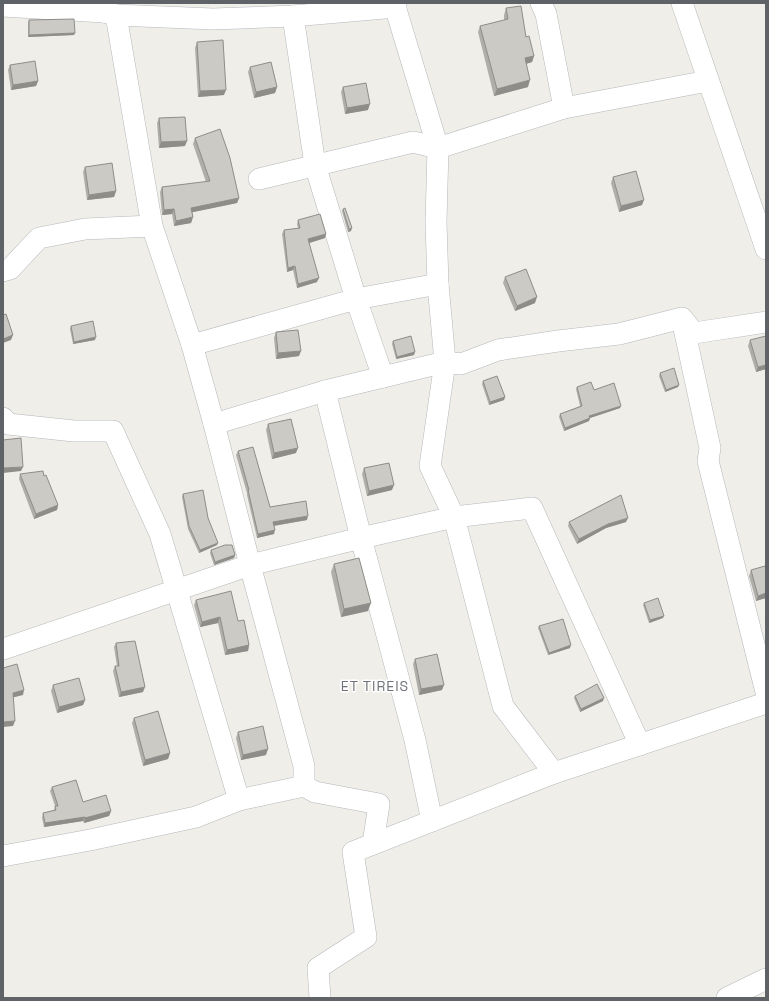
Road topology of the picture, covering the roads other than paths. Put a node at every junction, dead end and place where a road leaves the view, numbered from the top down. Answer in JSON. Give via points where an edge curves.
{"nodes":[{"id":1,"x":541,"y":3,"type":"edge"},
{"id":2,"x":682,"y":3,"type":"edge"},
{"id":3,"x":395,"y":5,"type":"edge"},
{"id":4,"x":3,"y":6,"type":"edge"},
{"id":5,"x":107,"y":10,"type":"edge"},
{"id":6,"x":212,"y":11,"type":"edge"},
{"id":7,"x":293,"y":16,"type":"junction"},
{"id":8,"x":708,"y":81,"type":"junction"},
{"id":9,"x":564,"y":108,"type":"junction"},
{"id":10,"x":438,"y":148,"type":"junction"},
{"id":11,"x":315,"y":165,"type":"junction"},
{"id":12,"x":259,"y":179,"type":"dead end"},
{"id":13,"x":757,"y":194,"type":"edge"},
{"id":14,"x":152,"y":226,"type":"junction"},
{"id":15,"x":766,"y":249,"type":"edge"},
{"id":16,"x":3,"y":271,"type":"edge"},
{"id":17,"x":438,"y":284,"type":"junction"},
{"id":18,"x":356,"y":299,"type":"junction"},
{"id":19,"x":682,"y":318,"type":"junction"},
{"id":20,"x":766,"y":322,"type":"edge"},
{"id":21,"x":192,"y":345,"type":"junction"},
{"id":22,"x":445,"y":362,"type":"junction"},
{"id":23,"x":382,"y":377,"type":"junction"},
{"id":24,"x":325,"y":391,"type":"junction"},
{"id":25,"x":3,"y":418,"type":"edge"},
{"id":26,"x":214,"y":424,"type":"junction"},
{"id":27,"x":454,"y":517,"type":"junction"},
{"id":28,"x":361,"y":538,"type":"junction"},
{"id":29,"x":250,"y":565,"type":"junction"},
{"id":30,"x":176,"y":590,"type":"junction"},
{"id":31,"x":3,"y":648,"type":"edge"},
{"id":32,"x":766,"y":692,"type":"edge"},
{"id":33,"x":766,"y":703,"type":"edge"},
{"id":34,"x":640,"y":745,"type":"junction"},
{"id":35,"x":554,"y":773,"type":"junction"},
{"id":36,"x":304,"y":786,"type":"junction"},
{"id":37,"x":239,"y":800,"type":"junction"},
{"id":38,"x":432,"y":821,"type":"junction"},
{"id":39,"x":373,"y":844,"type":"junction"},
{"id":40,"x":3,"y":856,"type":"edge"},
{"id":41,"x":766,"y":979,"type":"edge"},
{"id":42,"x":320,"y":998,"type":"edge"},
{"id":43,"x":727,"y":998,"type":"edge"}],
"edges":[{"from":1,"to":9,"type":"street","via":[[546,14]]},
{"from":2,"to":8,"type":"street"},
{"from":3,"to":7,"type":"street"},
{"from":3,"to":10,"type":"street"},
{"from":4,"to":5,"type":"street"},
{"from":5,"to":6,"type":"street"},
{"from":5,"to":14,"type":"street"},
{"from":6,"to":7,"type":"street"},
{"from":7,"to":11,"type":"street"},
{"from":8,"to":9,"type":"street"},
{"from":8,"to":13,"type":"street"},
{"from":9,"to":10,"type":"street"},
{"from":10,"to":11,"type":"street","via":[[413,142]]},
{"from":10,"to":17,"type":"street"},
{"from":11,"to":12,"type":"street"},
{"from":11,"to":18,"type":"street"},
{"from":13,"to":15,"type":"street"},
{"from":14,"to":16,"type":"street","via":[[85,229],[39,238],[10,269]]},
{"from":14,"to":21,"type":"street"},
{"from":17,"to":18,"type":"street"},
{"from":17,"to":22,"type":"street"},
{"from":18,"to":21,"type":"street"},
{"from":18,"to":23,"type":"street"},
{"from":19,"to":20,"type":"street","via":[[694,333]]},
{"from":19,"to":22,"type":"street","via":[[619,334],[498,350],[461,364]]},
{"from":19,"to":32,"type":"street","via":[[710,448],[708,461]]},
{"from":21,"to":26,"type":"street"},
{"from":22,"to":23,"type":"street"},
{"from":22,"to":27,"type":"street","via":[[430,466]]},
{"from":23,"to":24,"type":"street"},
{"from":24,"to":26,"type":"street"},
{"from":24,"to":28,"type":"street"},
{"from":25,"to":30,"type":"street","via":[[8,424],[74,431],[113,431],[160,534]]},
{"from":26,"to":29,"type":"street"},
{"from":27,"to":28,"type":"street"},
{"from":27,"to":34,"type":"street","via":[[532,508]]},
{"from":27,"to":35,"type":"street","via":[[503,706]]},
{"from":28,"to":29,"type":"street"},
{"from":28,"to":38,"type":"street","via":[[415,740]]},
{"from":29,"to":30,"type":"street"},
{"from":29,"to":36,"type":"street","via":[[304,766]]},
{"from":30,"to":31,"type":"street"},
{"from":30,"to":37,"type":"street"},
{"from":33,"to":34,"type":"street"},
{"from":34,"to":35,"type":"street"},
{"from":35,"to":38,"type":"street"},
{"from":36,"to":37,"type":"street"},
{"from":36,"to":39,"type":"street","via":[[316,792],[379,804]]},
{"from":37,"to":40,"type":"street","via":[[196,817]]},
{"from":38,"to":39,"type":"street"},
{"from":39,"to":42,"type":"street","via":[[353,852],[366,937],[318,968]]},
{"from":41,"to":43,"type":"street"}]}
